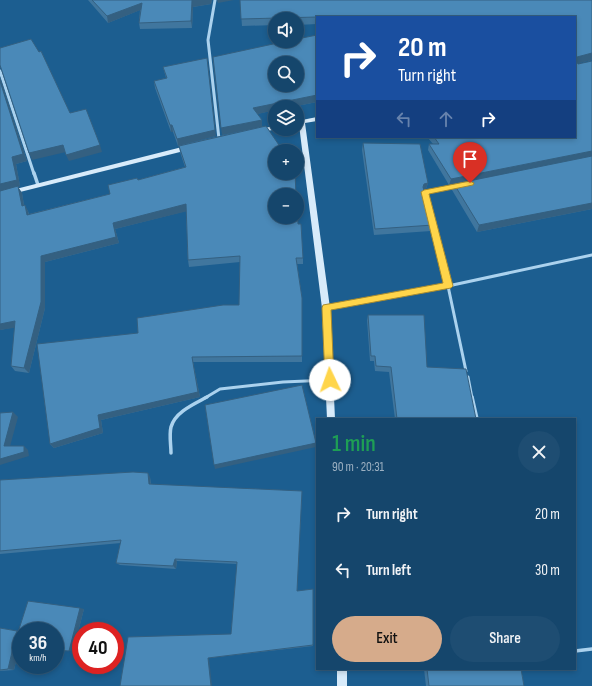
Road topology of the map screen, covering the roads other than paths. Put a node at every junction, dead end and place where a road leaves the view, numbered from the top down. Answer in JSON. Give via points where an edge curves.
{"nodes":[{"id":1,"x":215,"y":0,"type":"edge"},
{"id":2,"x":0,"y":71,"type":"edge"},
{"id":3,"x":316,"y":119,"type":"edge"},
{"id":4,"x":304,"y":121,"type":"edge"},
{"id":5,"x":268,"y":129,"type":"edge"},
{"id":6,"x":254,"y":132,"type":"edge"},
{"id":7,"x":301,"y":136,"type":"edge"},
{"id":8,"x":223,"y":139,"type":"joint"},
{"id":9,"x":212,"y":141,"type":"edge"},
{"id":10,"x":197,"y":145,"type":"edge"},
{"id":11,"x":38,"y":185,"type":"junction"},
{"id":12,"x":462,"y":185,"type":"edge"},
{"id":13,"x":0,"y":195,"type":"edge"},
{"id":14,"x":592,"y":255,"type":"edge"},
{"id":15,"x":448,"y":286,"type":"junction"},
{"id":16,"x":326,"y":308,"type":"junction"},
{"id":17,"x":330,"y":380,"type":"junction"},
{"id":18,"x":331,"y":418,"type":"edge"},
{"id":19,"x":477,"y":418,"type":"edge"},
{"id":20,"x":171,"y":453,"type":"dead end"},
{"id":21,"x":592,"y":649,"type":"edge"},
{"id":22,"x":576,"y":651,"type":"edge"},
{"id":23,"x":342,"y":670,"type":"edge"},
{"id":24,"x":342,"y":686,"type":"edge"}],
"edges":[{"from":1,"to":8,"type":"street","via":[[208,40]]},
{"from":2,"to":11,"type":"street"},
{"from":3,"to":4,"type":"street"},
{"from":5,"to":6,"type":"street"},
{"from":7,"to":16,"type":"street"},
{"from":8,"to":9,"type":"street"},
{"from":10,"to":11,"type":"street"},
{"from":11,"to":13,"type":"street"},
{"from":12,"to":15,"type":"lane","via":[[424,192]]},
{"from":14,"to":15,"type":"lane"},
{"from":15,"to":16,"type":"lane"},
{"from":15,"to":19,"type":"lane"},
{"from":16,"to":17,"type":"street"},
{"from":17,"to":18,"type":"street"},
{"from":17,"to":20,"type":"lane","via":[[220,389],[183,411],[174,421],[171,428]]},
{"from":21,"to":22,"type":"lane"},
{"from":23,"to":24,"type":"street"}]}
